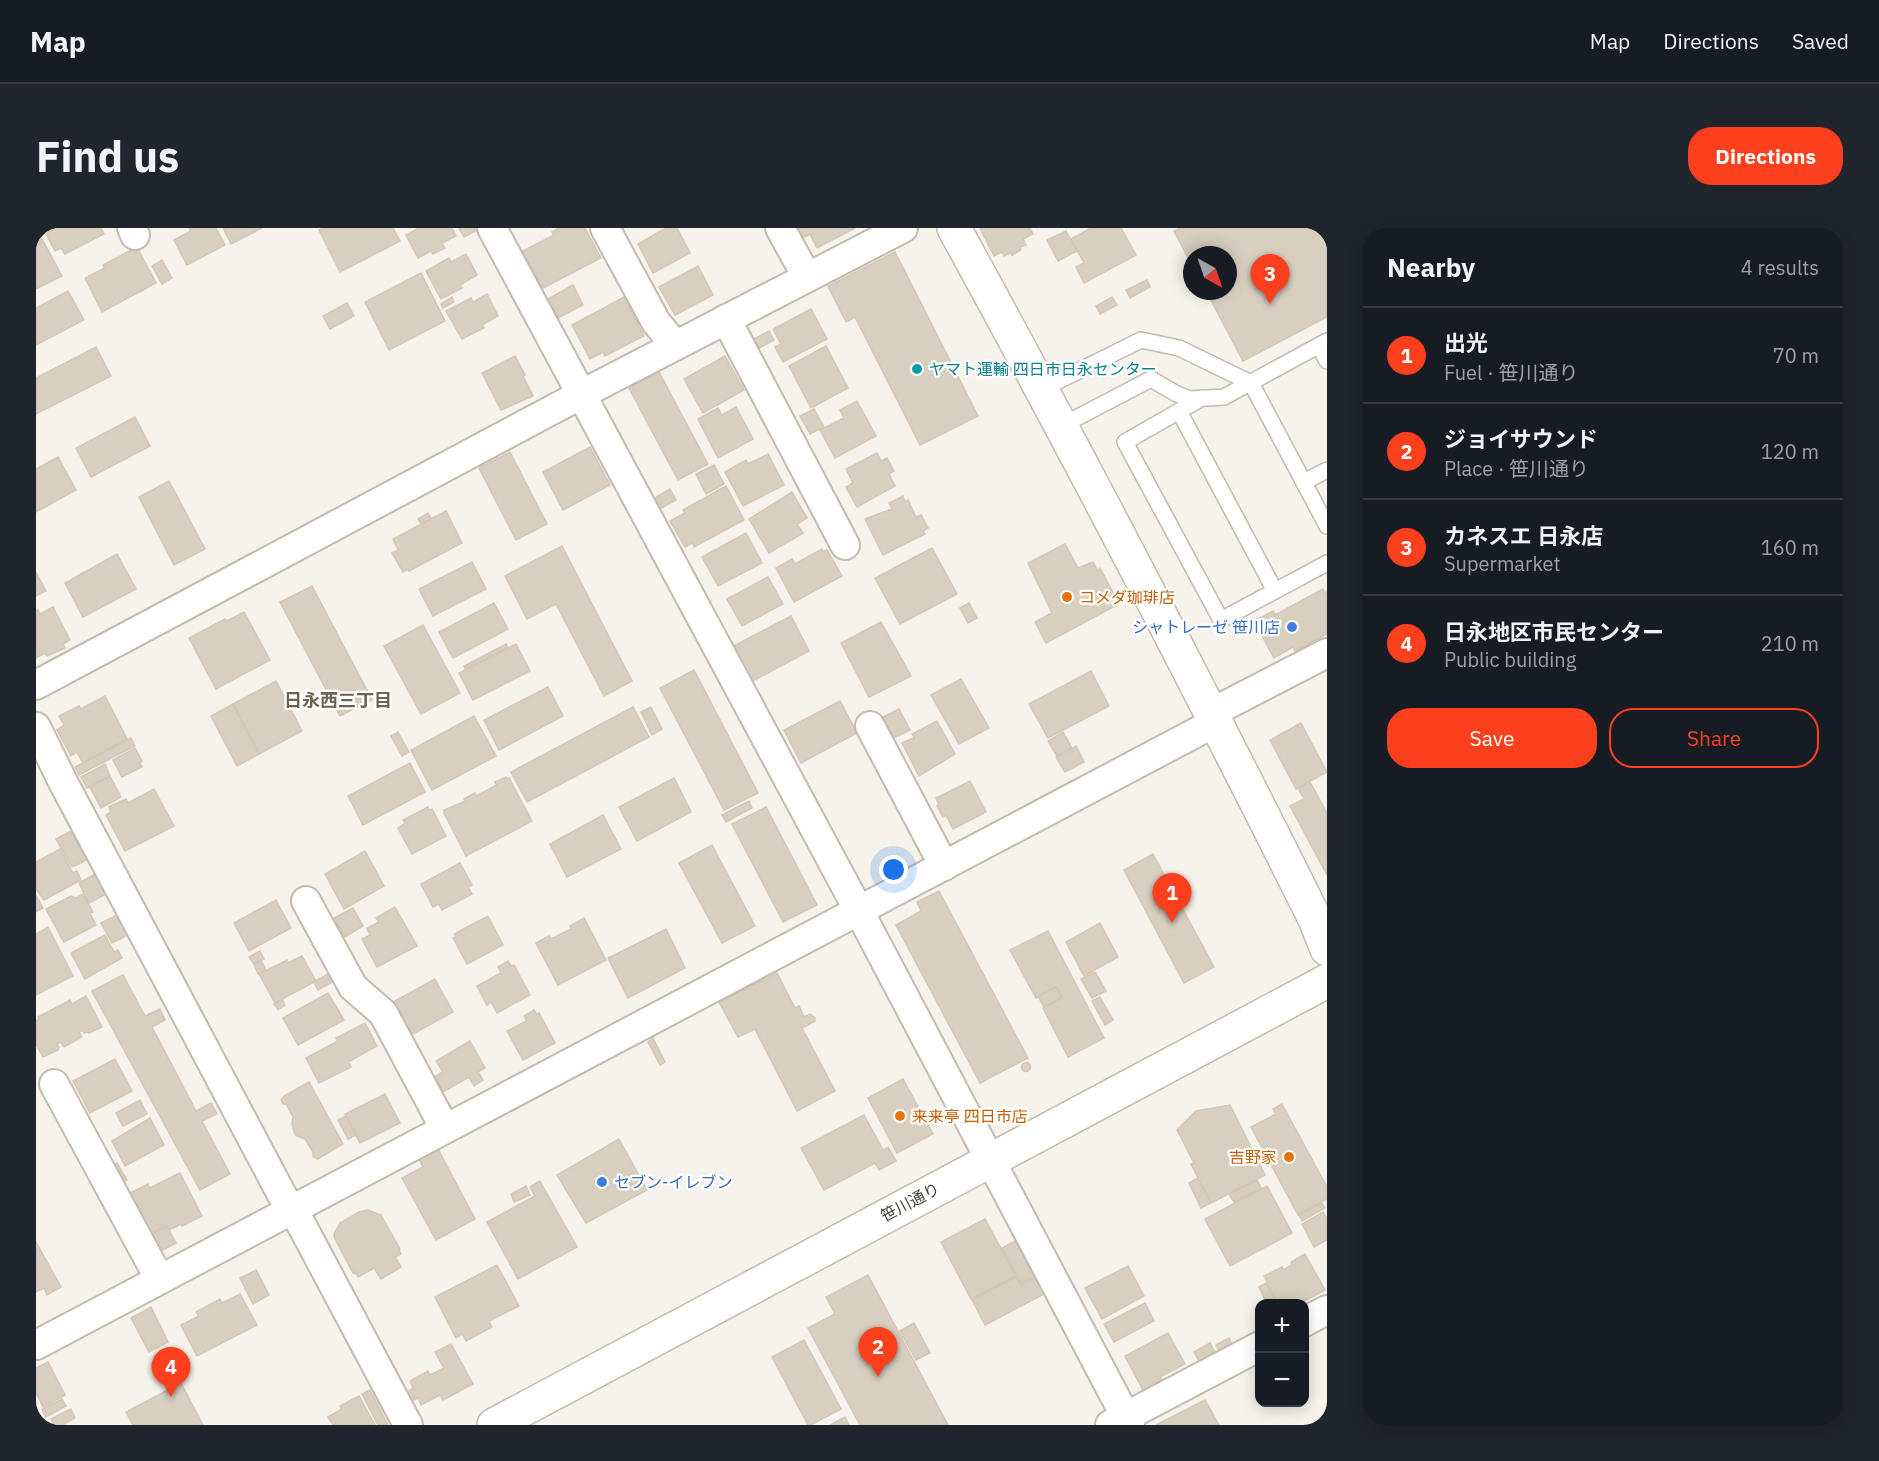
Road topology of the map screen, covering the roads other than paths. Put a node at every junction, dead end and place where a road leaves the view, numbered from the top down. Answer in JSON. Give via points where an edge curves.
{"nodes":[{"id":1,"x":492,"y":228,"type":"edge"},
{"id":2,"x":605,"y":228,"type":"edge"},
{"id":3,"x":780,"y":228,"type":"edge"},
{"id":4,"x":903,"y":228,"type":"edge"},
{"id":5,"x":954,"y":228,"type":"edge"},
{"id":6,"x":807,"y":277,"type":"junction"},
{"id":7,"x":726,"y":319,"type":"junction"},
{"id":8,"x":1323,"y":343,"type":"edge"},
{"id":9,"x":675,"y":345,"type":"junction"},
{"id":10,"x":1327,"y":361,"type":"edge"},
{"id":11,"x":1251,"y":383,"type":"junction"},
{"id":12,"x":1042,"y":389,"type":"junction"},
{"id":13,"x":582,"y":394,"type":"junction"},
{"id":14,"x":1202,"y":398,"type":"junction"},
{"id":15,"x":1179,"y":411,"type":"junction"},
{"id":16,"x":1061,"y":426,"type":"junction"},
{"id":17,"x":1327,"y":470,"type":"edge"},
{"id":18,"x":1304,"y":482,"type":"junction"},
{"id":19,"x":1327,"y":526,"type":"edge"},
{"id":20,"x":845,"y":545,"type":"dead end"},
{"id":21,"x":1327,"y":563,"type":"edge"},
{"id":22,"x":1275,"y":591,"type":"junction"},
{"id":23,"x":1327,"y":653,"type":"edge"},
{"id":24,"x":36,"y":685,"type":"edge"},
{"id":25,"x":1214,"y":717,"type":"junction"},
{"id":26,"x":870,"y":726,"type":"dead end"},
{"id":27,"x":36,"y":727,"type":"edge"},
{"id":28,"x":944,"y":866,"type":"junction"},
{"id":29,"x":306,"y":901,"type":"dead end"},
{"id":30,"x":859,"y":911,"type":"junction"},
{"id":31,"x":1327,"y":949,"type":"edge"},
{"id":32,"x":1327,"y":981,"type":"edge"},
{"id":33,"x":54,"y":1084,"type":"dead end"},
{"id":34,"x":444,"y":1127,"type":"junction"},
{"id":35,"x":990,"y":1160,"type":"junction"},
{"id":36,"x":291,"y":1207,"type":"junction"},
{"id":37,"x":159,"y":1278,"type":"junction"},
{"id":38,"x":1327,"y":1310,"type":"edge"},
{"id":39,"x":1309,"y":1320,"type":"edge"},
{"id":40,"x":36,"y":1345,"type":"edge"},
{"id":41,"x":1255,"y":1349,"type":"edge"},
{"id":42,"x":1122,"y":1422,"type":"edge"},
{"id":43,"x":408,"y":1425,"type":"edge"},
{"id":44,"x":494,"y":1425,"type":"edge"}],
"edges":[{"from":1,"to":13,"type":"street"},
{"from":2,"to":9,"type":"street","via":[[656,322]]},
{"from":3,"to":6,"type":"street"},
{"from":4,"to":6,"type":"street"},
{"from":5,"to":12,"type":"street"},
{"from":6,"to":7,"type":"street"},
{"from":7,"to":9,"type":"street"},
{"from":7,"to":20,"type":"street"},
{"from":8,"to":10,"type":"lane"},
{"from":8,"to":11,"type":"lane"},
{"from":9,"to":13,"type":"street"},
{"from":11,"to":12,"type":"lane","via":[[1179,348],[1141,340]]},
{"from":11,"to":14,"type":"lane","via":[[1224,397]]},
{"from":11,"to":18,"type":"lane"},
{"from":12,"to":16,"type":"street"},
{"from":13,"to":24,"type":"street"},
{"from":13,"to":30,"type":"street"},
{"from":14,"to":15,"type":"lane"},
{"from":14,"to":16,"type":"lane","via":[[1189,399],[1151,380]]},
{"from":15,"to":22,"type":"lane"},
{"from":15,"to":22,"type":"lane","via":[[1125,442],[1221,620]]},
{"from":16,"to":25,"type":"street"},
{"from":17,"to":18,"type":"lane"},
{"from":18,"to":19,"type":"lane"},
{"from":21,"to":22,"type":"lane"},
{"from":23,"to":25,"type":"street"},
{"from":25,"to":28,"type":"street"},
{"from":25,"to":31,"type":"street"},
{"from":26,"to":28,"type":"street"},
{"from":27,"to":36,"type":"street"},
{"from":28,"to":30,"type":"street"},
{"from":29,"to":34,"type":"street","via":[[353,987],[383,1013]]},
{"from":30,"to":34,"type":"street"},
{"from":30,"to":35,"type":"street"},
{"from":32,"to":35,"type":"street","name":"笹川通り"},
{"from":33,"to":37,"type":"street"},
{"from":34,"to":36,"type":"street"},
{"from":35,"to":42,"type":"street"},
{"from":35,"to":44,"type":"street","name":"笹川通り"},
{"from":36,"to":37,"type":"street"},
{"from":36,"to":43,"type":"street"},
{"from":37,"to":40,"type":"street"},
{"from":38,"to":39,"type":"street"},
{"from":41,"to":42,"type":"street"}]}
